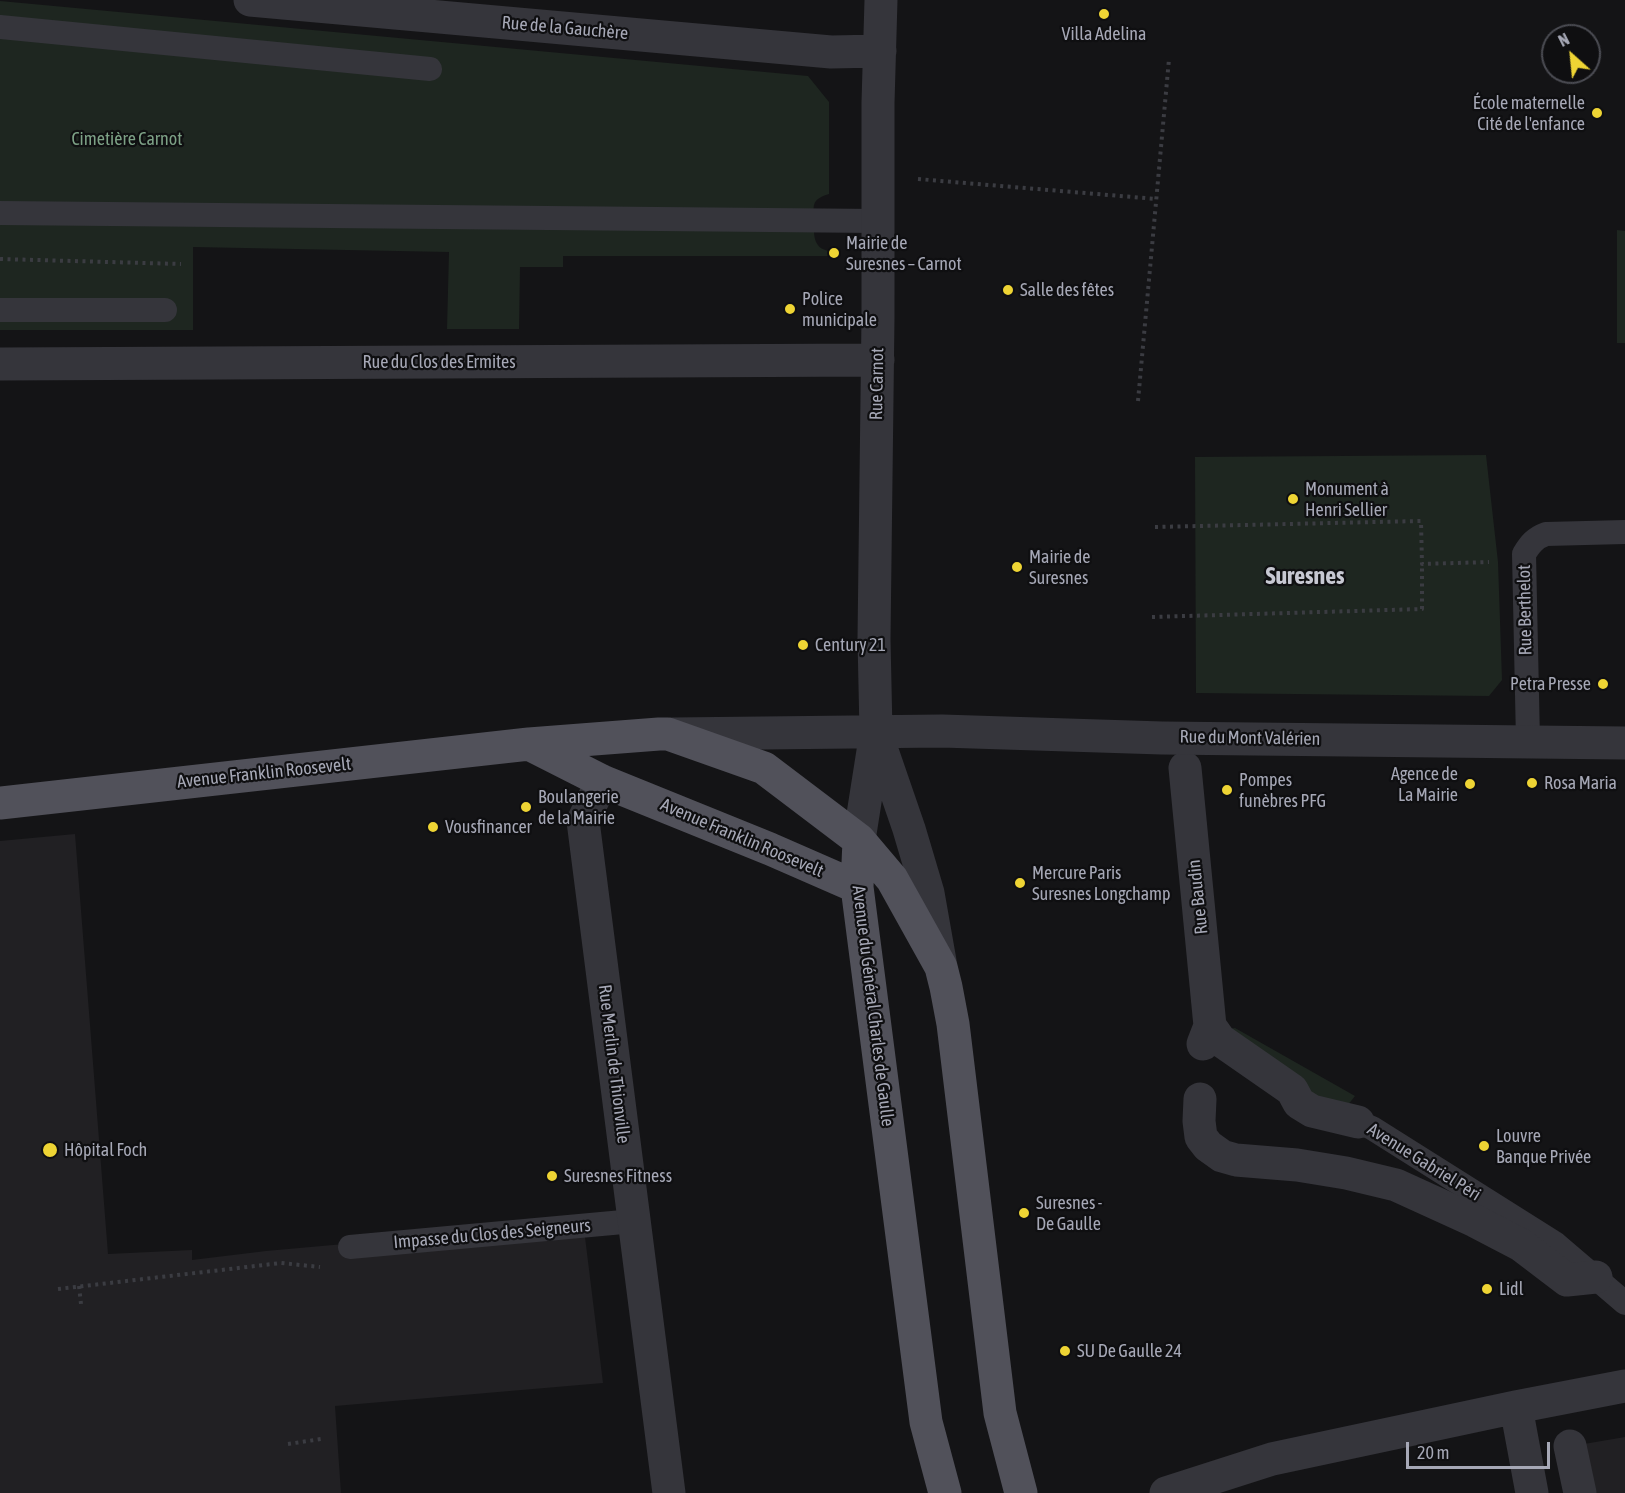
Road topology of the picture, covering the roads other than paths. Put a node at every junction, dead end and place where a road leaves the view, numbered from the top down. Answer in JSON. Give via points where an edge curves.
{"nodes":[{"id":1,"x":250,"y":0,"type":"edge"},
{"id":2,"x":881,"y":0,"type":"edge"},
{"id":3,"x":0,"y":27,"type":"edge"},
{"id":4,"x":880,"y":51,"type":"junction"},
{"id":5,"x":430,"y":69,"type":"dead end"},
{"id":6,"x":0,"y":213,"type":"edge"},
{"id":7,"x":878,"y":221,"type":"junction"},
{"id":8,"x":0,"y":310,"type":"edge"},
{"id":9,"x":165,"y":310,"type":"dead end"},
{"id":10,"x":878,"y":360,"type":"junction"},
{"id":11,"x":0,"y":364,"type":"edge"},
{"id":12,"x":1625,"y":532,"type":"edge"},
{"id":13,"x":876,"y":732,"type":"junction"},
{"id":14,"x":669,"y":734,"type":"junction"},
{"id":15,"x":1528,"y":741,"type":"junction"},
{"id":16,"x":1625,"y":743,"type":"edge"},
{"id":17,"x":529,"y":744,"type":"junction"},
{"id":18,"x":1185,"y":768,"type":"dead end"},
{"id":19,"x":602,"y":781,"type":"junction"},
{"id":20,"x":0,"y":803,"type":"edge"},
{"id":21,"x":859,"y":840,"type":"junction"},
{"id":22,"x":857,"y":887,"type":"junction"},
{"id":23,"x":941,"y":967,"type":"junction"},
{"id":24,"x":1207,"y":1035,"type":"joint"},
{"id":25,"x":1200,"y":1099,"type":"dead end"},
{"id":26,"x":1358,"y":1122,"type":"joint"},
{"id":27,"x":634,"y":1221,"type":"junction"},
{"id":28,"x":350,"y":1247,"type":"dead end"},
{"id":29,"x":1596,"y":1277,"type":"junction"},
{"id":30,"x":1625,"y":1303,"type":"edge"},
{"id":31,"x":1625,"y":1386,"type":"edge"},
{"id":32,"x":1516,"y":1407,"type":"junction"},
{"id":33,"x":1570,"y":1446,"type":"dead end"},
{"id":34,"x":669,"y":1493,"type":"edge"},
{"id":35,"x":945,"y":1493,"type":"edge"},
{"id":36,"x":1021,"y":1493,"type":"edge"},
{"id":37,"x":1166,"y":1493,"type":"edge"},
{"id":38,"x":1532,"y":1493,"type":"edge"},
{"id":39,"x":1580,"y":1493,"type":"edge"}],
"edges":[{"from":1,"to":4,"type":"street","name":"Rue de la Gauchère","via":[[831,52]]},
{"from":2,"to":4,"type":"street","name":"Rue Carnot"},
{"from":3,"to":5,"type":"lane"},
{"from":4,"to":7,"type":"street","name":"Rue Carnot"},
{"from":6,"to":7,"type":"lane"},
{"from":7,"to":10,"type":"street","name":"Rue Carnot"},
{"from":8,"to":9,"type":"lane"},
{"from":10,"to":11,"type":"street","name":"Rue du Clos des Ermites"},
{"from":10,"to":13,"type":"street","name":"Rue Carnot"},
{"from":12,"to":15,"type":"lane","name":"Rue Berthelot","via":[[1546,534],[1529,544],[1524,554]]},
{"from":13,"to":14,"type":"street","name":"Avenue Franklin Roosevelt"},
{"from":13,"to":15,"type":"street","name":"Rue du Mont Valérien"},
{"from":13,"to":21,"type":"street"},
{"from":13,"to":23,"type":"street","via":[[928,893]]},
{"from":14,"to":17,"type":"main road","name":"Avenue Franklin Roosevelt"},
{"from":14,"to":21,"type":"main road","name":"Avenue Franklin Roosevelt","via":[[764,768]]},
{"from":15,"to":16,"type":"street","name":"Rue du Mont Valérien"},
{"from":17,"to":19,"type":"main road","name":"Avenue Franklin Roosevelt"},
{"from":17,"to":20,"type":"main road","name":"Avenue Franklin Roosevelt"},
{"from":18,"to":24,"type":"street","name":"Rue Baudin"},
{"from":19,"to":22,"type":"main road","name":"Avenue Franklin Roosevelt"},
{"from":19,"to":27,"type":"street","name":"Rue Merlin de Thionville","via":[[583,821]]},
{"from":21,"to":22,"type":"main road","name":"Avenue du Général Charles de Gaulle"},
{"from":21,"to":23,"type":"main road","name":"Avenue du Général Charles de Gaulle","via":[[892,879]]},
{"from":22,"to":35,"type":"main road","name":"Avenue du Général Charles de Gaulle","via":[[926,1422]]},
{"from":23,"to":36,"type":"main road","name":"Avenue du Général Charles de Gaulle","via":[[953,1024],[1000,1413]]},
{"from":24,"to":26,"type":"street","name":"Avenue Gabriel Péri","via":[[1292,1090],[1299,1104]]},
{"from":25,"to":29,"type":"street","name":"Avenue Gabriel Péri","via":[[1202,1137],[1222,1156],[1346,1173],[1396,1185],[1521,1245],[1567,1280]]},
{"from":26,"to":29,"type":"lane","name":"Avenue Gabriel Péri","via":[[1556,1244]]},
{"from":27,"to":28,"type":"lane","name":"Impasse du Clos des Seigneurs"},
{"from":27,"to":34,"type":"street","name":"Rue Merlin de Thionville"},
{"from":29,"to":30,"type":"lane","name":"Avenue Gabriel Péri"},
{"from":31,"to":32,"type":"street"},
{"from":32,"to":37,"type":"street","via":[[1272,1459]]},
{"from":32,"to":38,"type":"street"},
{"from":33,"to":39,"type":"street"}]}
